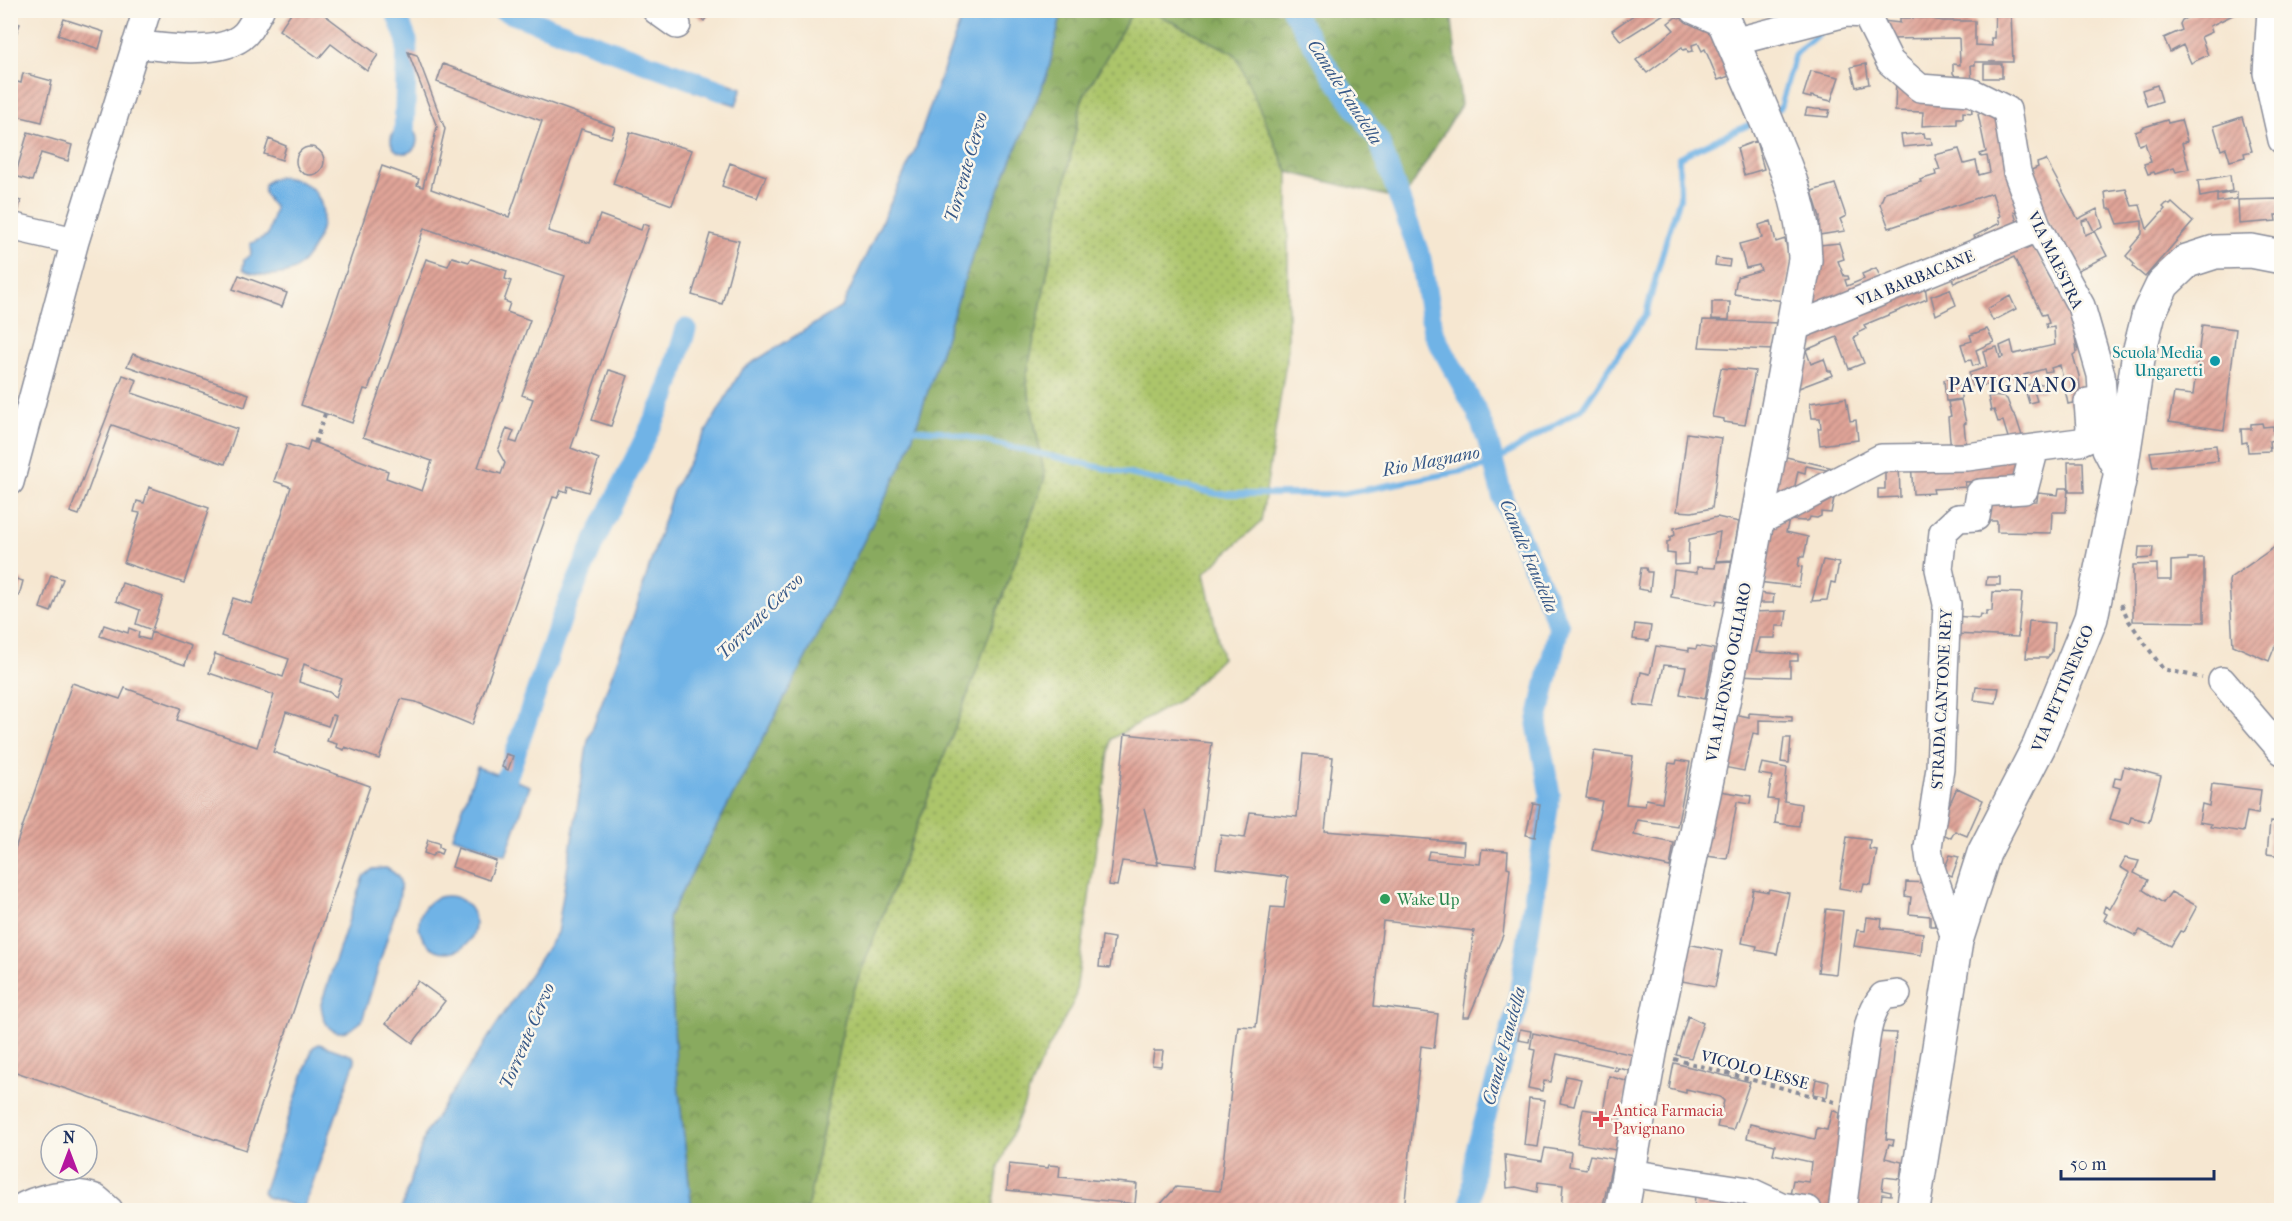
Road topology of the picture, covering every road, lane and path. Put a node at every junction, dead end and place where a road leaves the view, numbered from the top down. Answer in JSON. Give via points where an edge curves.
{"nodes":[{"id":1,"x":147,"y":10,"type":"edge"},
{"id":2,"x":260,"y":10,"type":"edge"},
{"id":3,"x":1694,"y":10,"type":"edge"},
{"id":4,"x":2271,"y":10,"type":"edge"},
{"id":5,"x":1726,"y":25,"type":"edge"},
{"id":6,"x":136,"y":44,"type":"junction"},
{"id":7,"x":2282,"y":140,"type":"edge"},
{"id":8,"x":10,"y":226,"type":"edge"},
{"id":9,"x":2038,"y":228,"type":"junction"},
{"id":10,"x":75,"y":241,"type":"junction"},
{"id":11,"x":2282,"y":257,"type":"edge"},
{"id":12,"x":2081,"y":306,"type":"junction"},
{"id":13,"x":1792,"y":328,"type":"junction"},
{"id":14,"x":325,"y":414,"type":"dead end"},
{"id":15,"x":315,"y":443,"type":"dead end"},
{"id":16,"x":2035,"y":447,"type":"junction"},
{"id":17,"x":2120,"y":476,"type":"junction"},
{"id":18,"x":10,"y":482,"type":"edge"},
{"id":19,"x":1756,"y":523,"type":"junction"},
{"id":20,"x":2121,"y":604,"type":"dead end"},
{"id":21,"x":2223,"y":681,"type":"joint"},
{"id":22,"x":2282,"y":751,"type":"edge"},
{"id":23,"x":1956,"y":941,"type":"junction"},
{"id":24,"x":1897,"y":994,"type":"dead end"},
{"id":25,"x":1650,"y":1053,"type":"junction"},
{"id":26,"x":1854,"y":1107,"type":"junction"},
{"id":27,"x":1629,"y":1173,"type":"junction"},
{"id":28,"x":17,"y":1210,"type":"edge"},
{"id":29,"x":109,"y":1210,"type":"edge"},
{"id":30,"x":1622,"y":1210,"type":"edge"},
{"id":31,"x":1809,"y":1210,"type":"edge"},
{"id":32,"x":1842,"y":1210,"type":"edge"},
{"id":33,"x":1913,"y":1210,"type":"edge"}],
"edges":[{"from":1,"to":6,"type":"street"},
{"from":2,"to":6,"type":"street","via":[[244,36],[222,45],[184,50]]},
{"from":3,"to":5,"type":"street"},
{"from":4,"to":7,"type":"street","via":[[2268,73]]},
{"from":5,"to":9,"type":"street","name":"VIA MAESTRA","via":[[1866,14],[1890,62],[1920,88],[1971,92],[2007,110],[2017,172]]},
{"from":5,"to":13,"type":"main road","name":"VIA ALFONSO OGLIARO","via":[[1791,180],[1804,231],[1805,260]]},
{"from":6,"to":10,"type":"street"},
{"from":8,"to":10,"type":"street"},
{"from":9,"to":12,"type":"street","name":"VIA MAESTRA"},
{"from":9,"to":13,"type":"street","name":"VIA BARBACANE"},
{"from":10,"to":18,"type":"street"},
{"from":11,"to":17,"type":"main road","name":"VIA PETTINENGO","via":[[2251,251],[2215,252],[2187,261],[2163,284],[2149,313],[2139,353]]},
{"from":12,"to":16,"type":"street","via":[[2088,438]]},
{"from":12,"to":17,"type":"street","name":"VIA MAESTRA","via":[[2101,375],[2106,449]]},
{"from":13,"to":19,"type":"main road","name":"VIA ALFONSO OGLIARO"},
{"from":14,"to":15,"type":"path"},
{"from":16,"to":19,"type":"street","via":[[1967,457],[1881,458]]},
{"from":16,"to":23,"type":"street","name":"STRADA CANTONE REY","via":[[2024,490],[1980,493],[1976,517],[1958,518],[1943,532],[1940,550],[1939,569],[1947,604],[1940,768],[1928,847],[1931,868]]},
{"from":17,"to":23,"type":"main road","name":"VIA PETTINENGO","via":[[2091,618],[2039,746],[1984,853]]},
{"from":19,"to":25,"type":"main road","name":"VIA ALFONSO OGLIARO"},
{"from":20,"to":21,"type":"path","via":[[2163,669]]},
{"from":21,"to":22,"type":"street"},
{"from":23,"to":33,"type":"main road","name":"VIA PETTINENGO"},
{"from":24,"to":26,"type":"street","via":[[1883,996],[1869,1020]]},
{"from":25,"to":26,"type":"path","name":"VICOLO LESSE"},
{"from":25,"to":27,"type":"main road","name":"VIA ALFONSO OGLIARO"},
{"from":26,"to":32,"type":"street"},
{"from":27,"to":30,"type":"main road","name":"VIA ALFONSO OGLIARO"},
{"from":27,"to":31,"type":"street","via":[[1749,1191],[1781,1206]]},
{"from":28,"to":29,"type":"street","via":[[37,1199],[68,1195],[94,1198]]}]}
